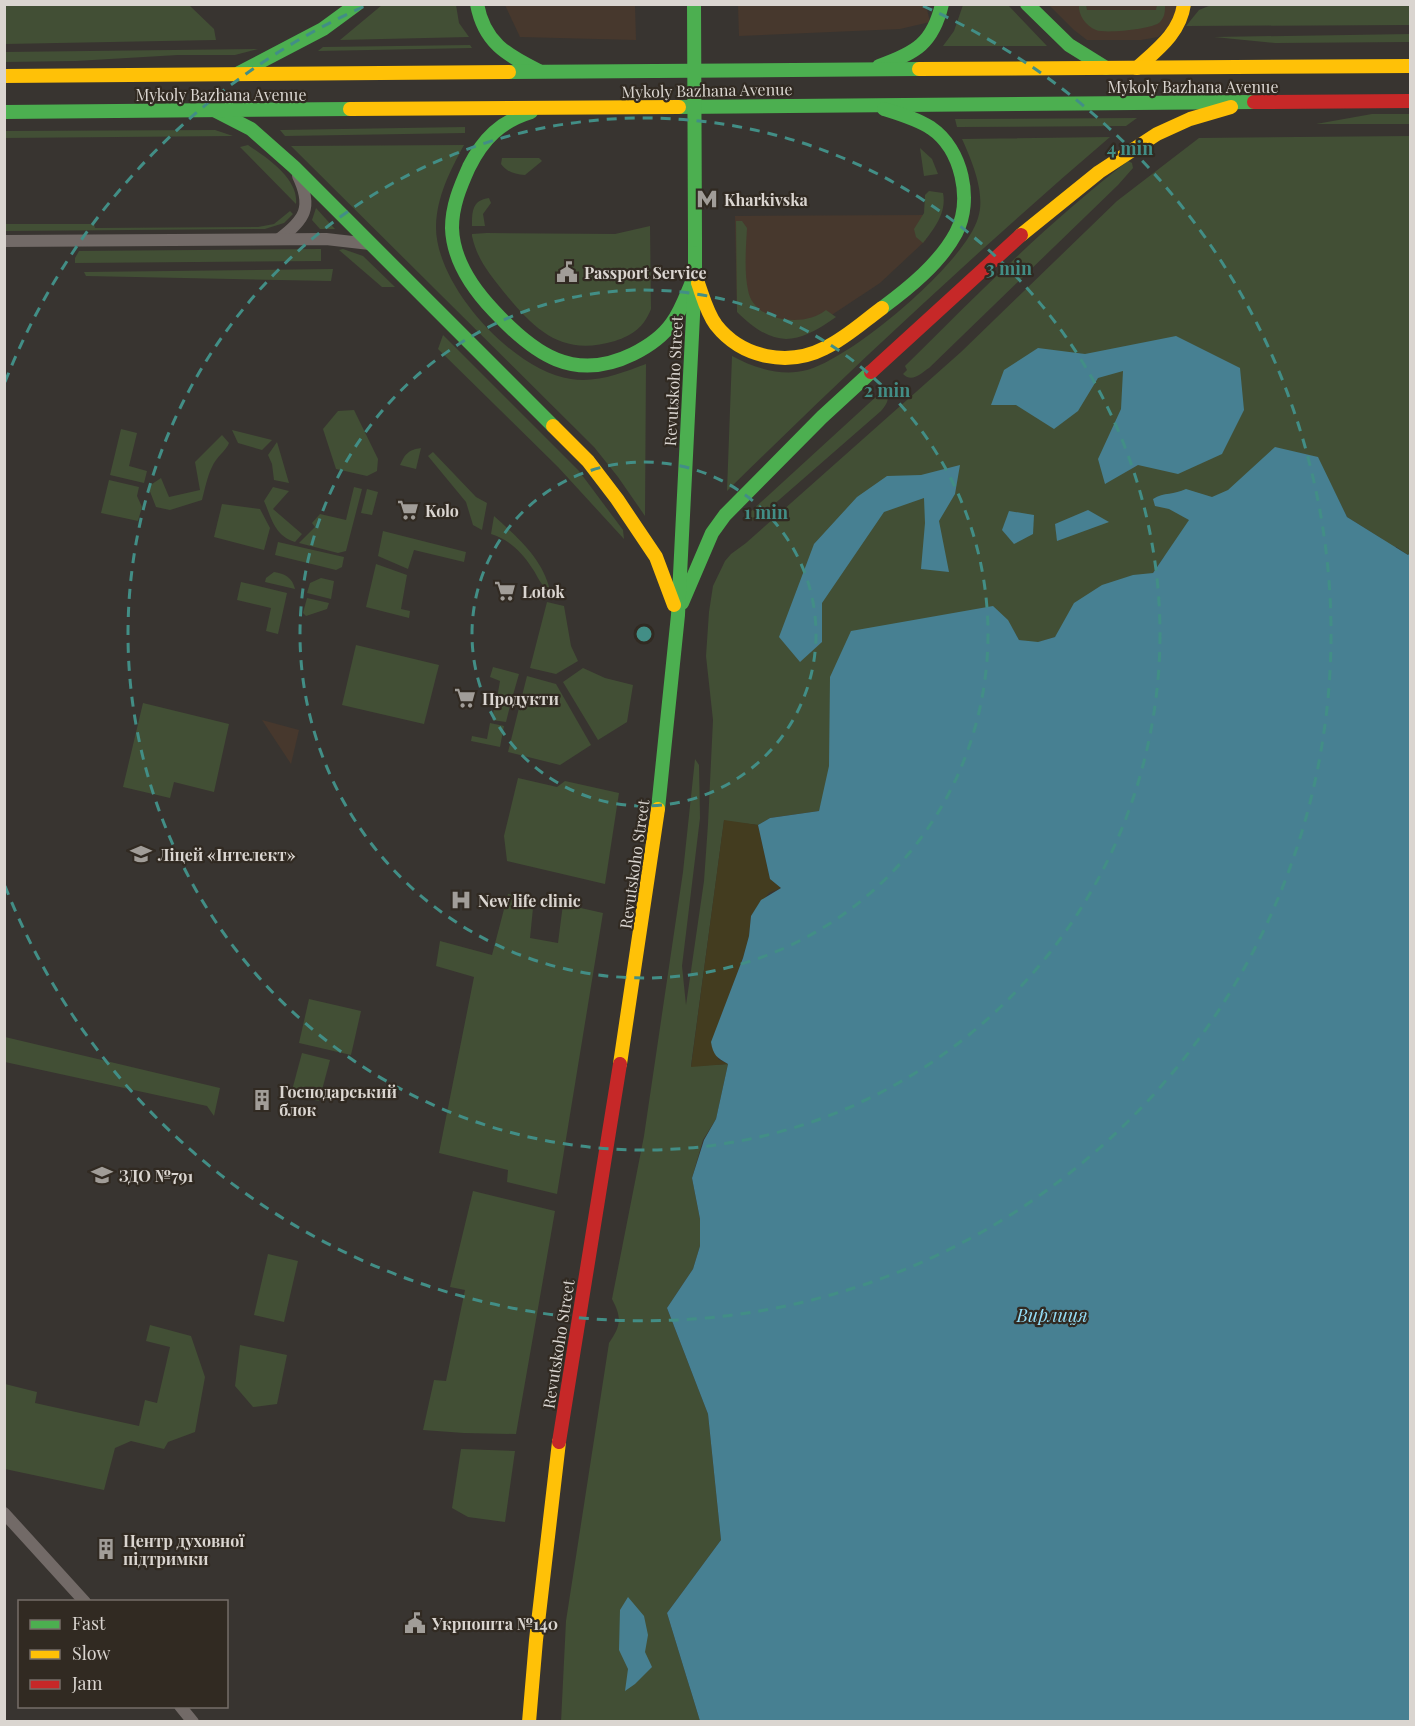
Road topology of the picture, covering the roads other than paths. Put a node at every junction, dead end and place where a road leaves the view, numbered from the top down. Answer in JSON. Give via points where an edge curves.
{"nodes":[{"id":1,"x":357,"y":4,"type":"edge"},
{"id":2,"x":477,"y":4,"type":"edge"},
{"id":3,"x":694,"y":4,"type":"edge"},
{"id":4,"x":942,"y":4,"type":"edge"},
{"id":5,"x":1027,"y":4,"type":"edge"},
{"id":6,"x":1184,"y":4,"type":"edge"},
{"id":7,"x":1410,"y":66,"type":"edge"},
{"id":8,"x":1106,"y":68,"type":"junction"},
{"id":9,"x":1137,"y":68,"type":"junction"},
{"id":10,"x":873,"y":69,"type":"junction"},
{"id":11,"x":543,"y":73,"type":"junction"},
{"id":12,"x":238,"y":74,"type":"junction"},
{"id":13,"x":4,"y":76,"type":"edge"},
{"id":14,"x":1410,"y":101,"type":"edge"},
{"id":15,"x":1247,"y":102,"type":"junction"},
{"id":16,"x":872,"y":105,"type":"junction"},
{"id":17,"x":542,"y":109,"type":"junction"},
{"id":18,"x":213,"y":110,"type":"junction"},
{"id":19,"x":4,"y":112,"type":"edge"},
{"id":20,"x":294,"y":167,"type":"junction"},
{"id":21,"x":279,"y":239,"type":"junction"},
{"id":22,"x":4,"y":241,"type":"edge"},
{"id":23,"x":370,"y":244,"type":"junction"},
{"id":24,"x":695,"y":276,"type":"junction"},
{"id":25,"x":678,"y":615,"type":"junction"},
{"id":26,"x":4,"y":1513,"type":"edge"},
{"id":27,"x":83,"y":1600,"type":"edge"},
{"id":28,"x":181,"y":1708,"type":"edge"},
{"id":29,"x":193,"y":1722,"type":"edge"},
{"id":30,"x":529,"y":1722,"type":"edge"}],
"edges":[{"from":1,"to":12,"type":"main road","via":[[323,29]]},
{"from":2,"to":11,"type":"main road","via":[[481,24],[491,42],[511,58]]},
{"from":3,"to":24,"type":"main road","name":"Revutskoho Street","bridge":true},
{"from":4,"to":10,"type":"main road","via":[[940,18],[922,47]]},
{"from":5,"to":8,"type":"main road","via":[[1069,45]]},
{"from":6,"to":9,"type":"main road","via":[[1184,16],[1175,32]]},
{"from":7,"to":9,"type":"main road","name":"Mykoly Bazhana Avenue"},
{"from":8,"to":9,"type":"main road","name":"Mykoly Bazhana Avenue"},
{"from":8,"to":10,"type":"main road","name":"Mykoly Bazhana Avenue"},
{"from":10,"to":11,"type":"main road","name":"Mykoly Bazhana Avenue"},
{"from":11,"to":12,"type":"main road","name":"Mykoly Bazhana Avenue"},
{"from":12,"to":13,"type":"main road","name":"Mykoly Bazhana Avenue"},
{"from":14,"to":15,"type":"main road","name":"Mykoly Bazhana Avenue"},
{"from":15,"to":16,"type":"main road","name":"Mykoly Bazhana Avenue"},
{"from":15,"to":25,"type":"main road","via":[[1190,119],[1157,134],[1036,221],[822,417],[725,515],[712,533]]},
{"from":16,"to":17,"type":"main road","name":"Mykoly Bazhana Avenue"},
{"from":16,"to":24,"type":"main road","via":[[911,117],[942,135],[957,163],[964,188],[961,222],[954,236],[901,294],[822,350],[804,357],[767,358],[732,340],[716,325]]},
{"from":17,"to":18,"type":"main road","name":"Mykoly Bazhana Avenue"},
{"from":17,"to":24,"type":"main road","via":[[513,116],[499,125],[481,145],[456,194],[452,231],[459,262],[493,311],[522,339],[555,360],[572,366],[610,363],[641,350],[671,325]]},
{"from":18,"to":19,"type":"main road","name":"Mykoly Bazhana Avenue"},
{"from":18,"to":20,"type":"main road","via":[[251,129]]},
{"from":20,"to":21,"type":"street","via":[[306,192],[305,203],[300,222]]},
{"from":20,"to":23,"type":"main road"},
{"from":21,"to":22,"type":"street"},
{"from":21,"to":23,"type":"street"},
{"from":23,"to":25,"type":"main road","via":[[588,461],[656,557]]},
{"from":24,"to":25,"type":"main road","name":"Revutskoho Street"},
{"from":25,"to":30,"type":"main road","name":"Revutskoho Street","via":[[644,913],[558,1449]]},
{"from":26,"to":27,"type":"street"},
{"from":28,"to":29,"type":"street"}]}
